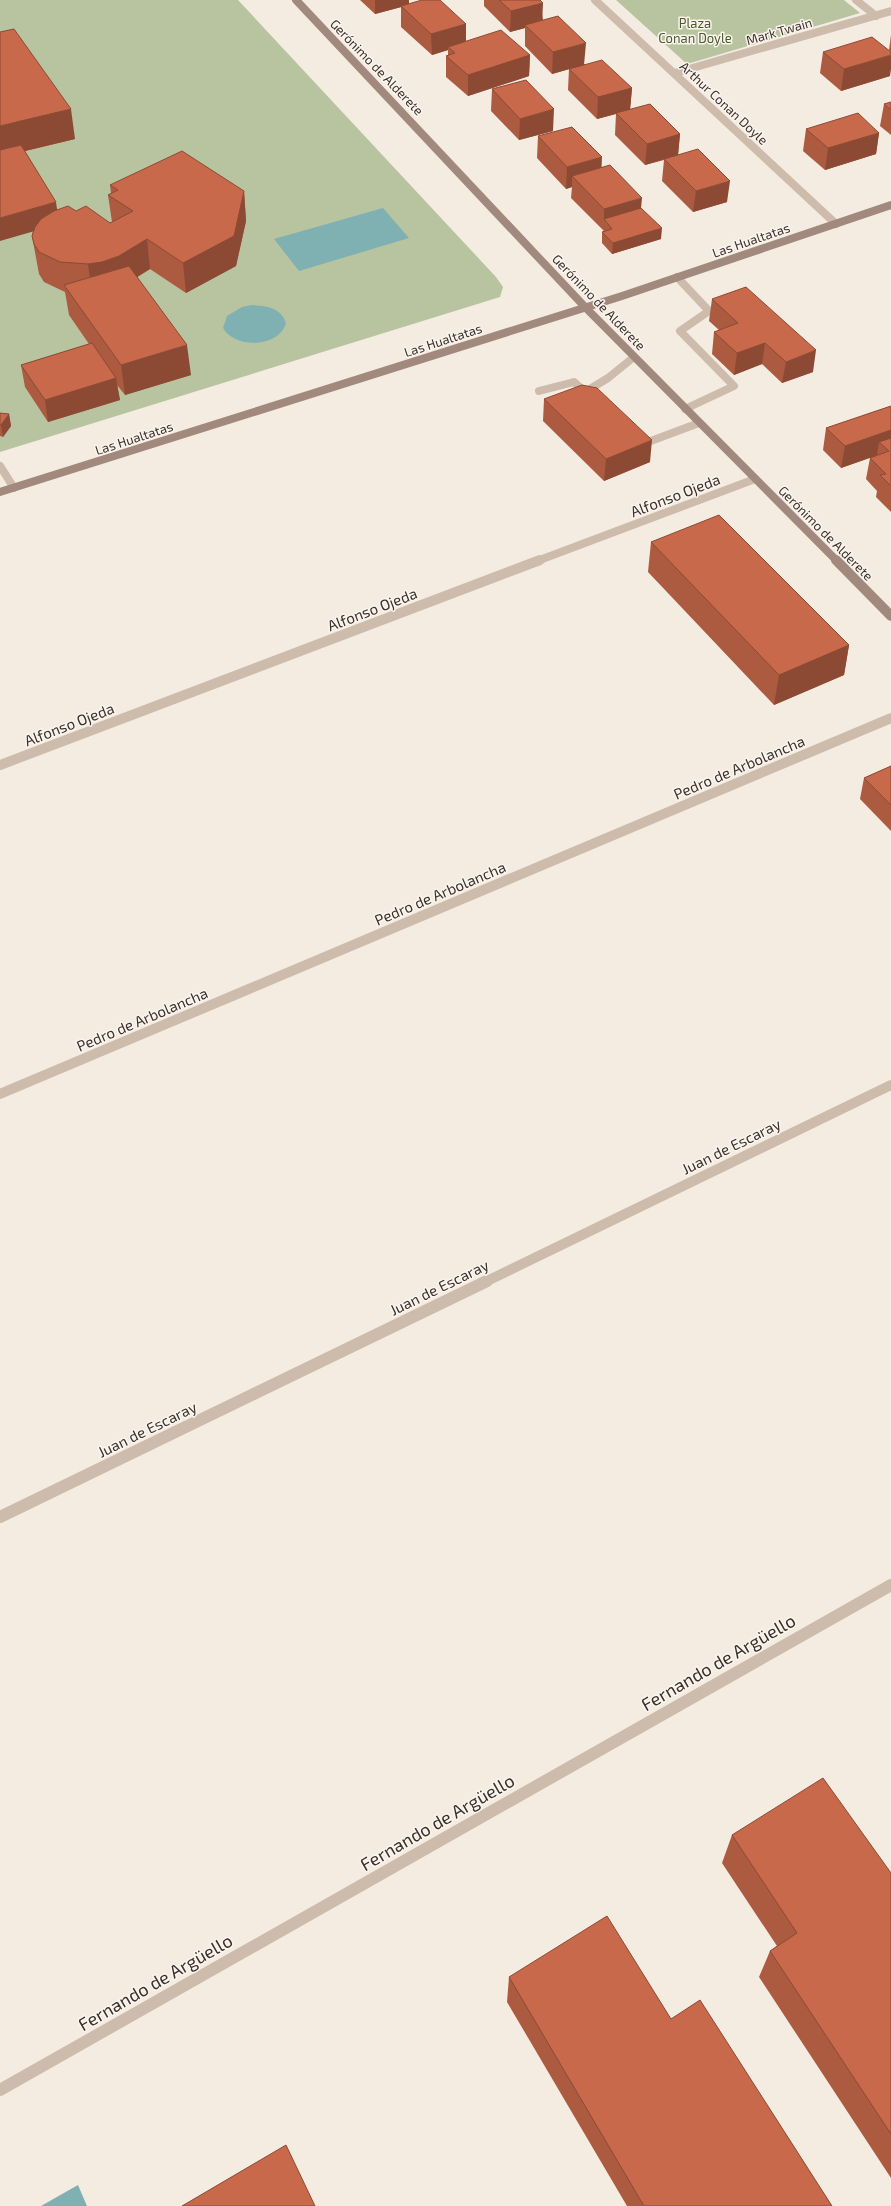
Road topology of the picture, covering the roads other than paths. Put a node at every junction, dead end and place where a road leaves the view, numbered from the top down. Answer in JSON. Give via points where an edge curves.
{"nodes":[{"id":1,"x":296,"y":0,"type":"edge"},
{"id":2,"x":594,"y":0,"type":"edge"},
{"id":3,"x":856,"y":0,"type":"edge"},
{"id":4,"x":891,"y":11,"type":"edge"},
{"id":5,"x":876,"y":16,"type":"junction"},
{"id":6,"x":674,"y":73,"type":"junction"},
{"id":7,"x":888,"y":206,"type":"edge"},
{"id":8,"x":891,"y":212,"type":"edge"},
{"id":9,"x":836,"y":224,"type":"junction"},
{"id":10,"x":677,"y":277,"type":"junction"},
{"id":11,"x":585,"y":307,"type":"junction"},
{"id":12,"x":634,"y":357,"type":"junction"},
{"id":13,"x":539,"y":391,"type":"dead end"},
{"id":14,"x":584,"y":392,"type":"junction"},
{"id":15,"x":596,"y":402,"type":"edge"},
{"id":16,"x":685,"y":408,"type":"junction"},
{"id":17,"x":699,"y":423,"type":"junction"},
{"id":18,"x":635,"y":440,"type":"edge"},
{"id":19,"x":0,"y":466,"type":"edge"},
{"id":20,"x":755,"y":479,"type":"junction"},
{"id":21,"x":14,"y":488,"type":"junction"},
{"id":22,"x":0,"y":492,"type":"edge"},
{"id":23,"x":891,"y":616,"type":"edge"},
{"id":24,"x":891,"y":718,"type":"edge"},
{"id":25,"x":0,"y":765,"type":"edge"},
{"id":26,"x":891,"y":1085,"type":"edge"},
{"id":27,"x":0,"y":1094,"type":"edge"},
{"id":28,"x":0,"y":1517,"type":"edge"},
{"id":29,"x":891,"y":1585,"type":"edge"},
{"id":30,"x":0,"y":2090,"type":"edge"}],
"edges":[{"from":1,"to":11,"type":"main road","name":"Gerónimo de Alderete"},
{"from":2,"to":6,"type":"street","name":"Arthur Conan Doyle"},
{"from":3,"to":5,"type":"street"},
{"from":4,"to":5,"type":"street","name":"Mark Twain"},
{"from":5,"to":6,"type":"street","name":"Mark Twain"},
{"from":6,"to":9,"type":"street","name":"Arthur Conan Doyle"},
{"from":7,"to":8,"type":"street"},
{"from":7,"to":9,"type":"main road","name":"Las Hualtatas"},
{"from":9,"to":10,"type":"main road","name":"Las Hualtatas"},
{"from":10,"to":11,"type":"main road","name":"Las Hualtatas"},
{"from":10,"to":16,"type":"street","via":[[709,312],[680,331],[734,386]]},
{"from":11,"to":12,"type":"main road","name":"Gerónimo de Alderete"},
{"from":11,"to":21,"type":"main road","name":"Las Hualtatas"},
{"from":12,"to":14,"type":"street","via":[[608,378]]},
{"from":12,"to":16,"type":"main road","name":"Gerónimo de Alderete"},
{"from":13,"to":14,"type":"street","via":[[574,382]]},
{"from":14,"to":15,"type":"street"},
{"from":16,"to":17,"type":"main road","name":"Gerónimo de Alderete"},
{"from":17,"to":18,"type":"street","via":[[640,445]]},
{"from":17,"to":20,"type":"main road","name":"Gerónimo de Alderete"},
{"from":19,"to":21,"type":"street"},
{"from":20,"to":23,"type":"main road","name":"Gerónimo de Alderete"},
{"from":20,"to":25,"type":"street","name":"Alfonso Ojeda"},
{"from":21,"to":22,"type":"main road","name":"Las Hualtatas"},
{"from":24,"to":27,"type":"street","name":"Pedro de Arbolancha"},
{"from":26,"to":28,"type":"street","name":"Juan de Escaray"},
{"from":29,"to":30,"type":"street","name":"Fernando de Argüello"}]}
